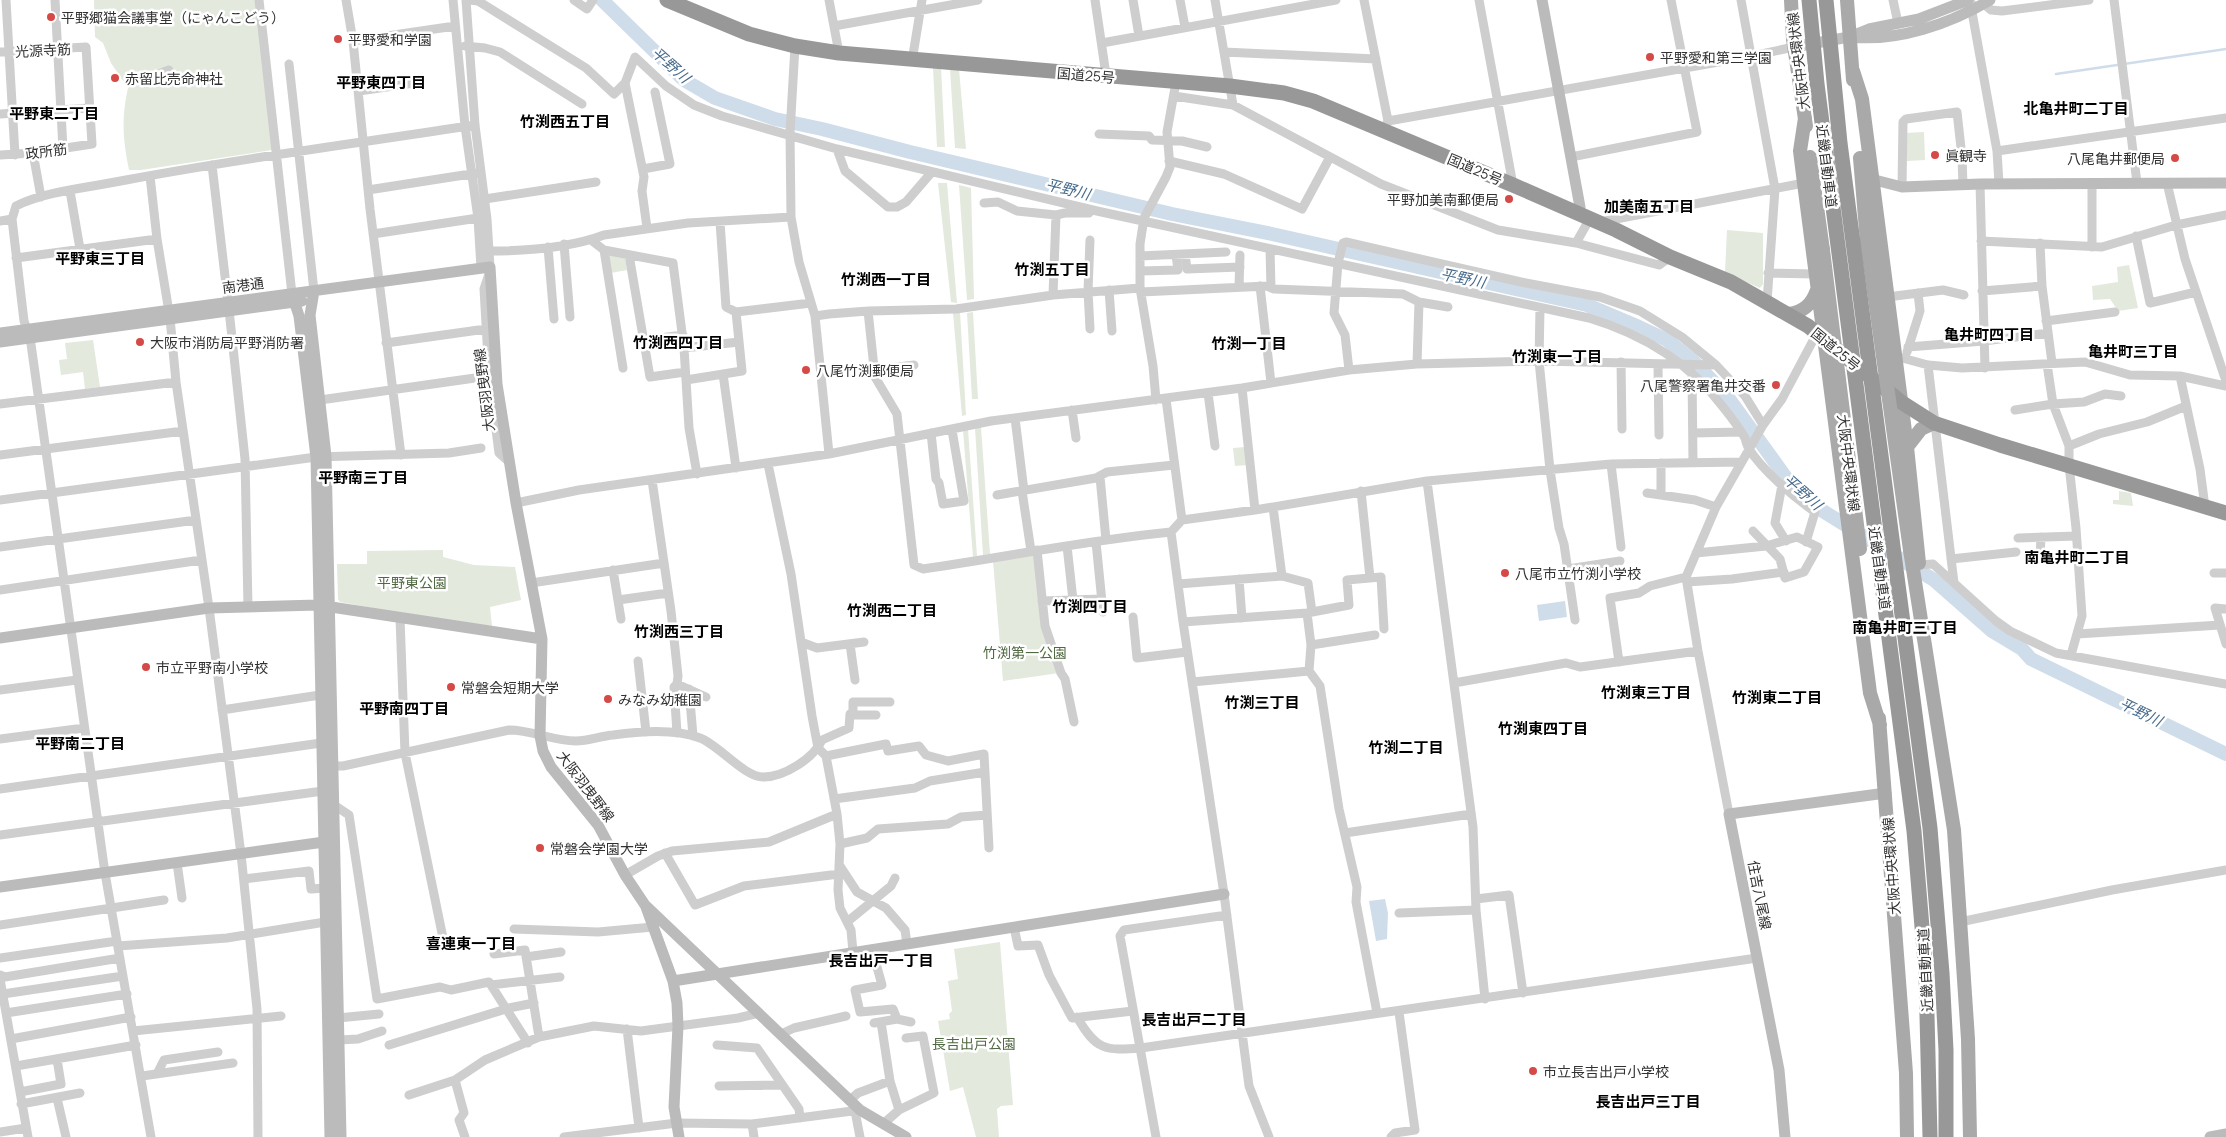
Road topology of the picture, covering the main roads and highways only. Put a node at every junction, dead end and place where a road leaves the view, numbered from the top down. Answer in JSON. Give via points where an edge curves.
{"nodes":[{"id":1,"x":1791,"y":0,"type":"edge"},
{"id":2,"x":1809,"y":0,"type":"edge"},
{"id":3,"x":1826,"y":0,"type":"edge"},
{"id":4,"x":1847,"y":0,"type":"edge"},
{"id":5,"x":673,"y":2,"type":"edge"},
{"id":6,"x":1852,"y":71,"type":"junction"},
{"id":7,"x":1805,"y":118,"type":"junction"},
{"id":8,"x":1817,"y":290,"type":"junction"},
{"id":9,"x":1889,"y":312,"type":"junction"},
{"id":10,"x":1789,"y":314,"type":"junction"},
{"id":11,"x":1820,"y":335,"type":"junction"},
{"id":12,"x":1860,"y":368,"type":"junction"},
{"id":13,"x":1901,"y":402,"type":"junction"},
{"id":14,"x":1834,"y":416,"type":"junction"},
{"id":15,"x":1934,"y":423,"type":"junction"},
{"id":16,"x":1907,"y":447,"type":"junction"},
{"id":17,"x":2226,"y":513,"type":"edge"},
{"id":18,"x":1918,"y":596,"type":"junction"},
{"id":19,"x":1880,"y":726,"type":"junction"},
{"id":20,"x":1907,"y":1137,"type":"edge"},
{"id":21,"x":1930,"y":1137,"type":"edge"},
{"id":22,"x":1946,"y":1137,"type":"edge"},
{"id":23,"x":1970,"y":1137,"type":"edge"}],
"edges":[{"from":1,"to":7,"type":"main road","name":"大阪中央環状線","via":[[1794,47]]},
{"from":2,"to":21,"type":"highway","name":"近畿自動車道","bridge":true,"via":[[1822,130],[1914,831],[1926,975]]},
{"from":3,"to":22,"type":"highway","name":"近畿自動車道","bridge":true,"via":[[1838,124],[1930,828],[1946,1050]]},
{"from":4,"to":6,"type":"main road"},
{"from":5,"to":10,"type":"highway","name":"国道25号","via":[[749,34],[839,53],[1104,76],[1175,89],[1230,86],[1284,93],[1385,126],[1731,282]]},
{"from":6,"to":9,"type":"main road","via":[[1862,99]]},
{"from":6,"to":18,"type":"main road","bridge":true,"via":[[1867,242]]},
{"from":7,"to":8,"type":"main road","via":[[1800,151]]},
{"from":7,"to":19,"type":"main road","name":"大阪中央環状線","bridge":true,"via":[[1877,674]]},
{"from":8,"to":10,"type":"main road","via":[[1809,305]]},
{"from":8,"to":11,"type":"main road"},
{"from":9,"to":12,"type":"main road","via":[[1882,321],[1885,356],[1878,363]]},
{"from":9,"to":13,"type":"main road","via":[[1900,358]]},
{"from":10,"to":11,"type":"highway","name":"国道25号"},
{"from":11,"to":12,"type":"highway","name":"国道25号"},
{"from":11,"to":14,"type":"main road"},
{"from":12,"to":13,"type":"highway","name":"国道25号"},
{"from":12,"to":14,"type":"main road","via":[[1842,382],[1838,395],[1840,409]]},
{"from":13,"to":15,"type":"highway","name":"国道25号"},
{"from":13,"to":16,"type":"main road"},
{"from":14,"to":19,"type":"main road","via":[[1870,693]]},
{"from":15,"to":16,"type":"main road","via":[[1921,429]]},
{"from":15,"to":17,"type":"highway","name":"国道25号"},
{"from":16,"to":18,"type":"main road","via":[[1919,565]]},
{"from":18,"to":23,"type":"main road","via":[[1954,830],[1968,1040]]},
{"from":19,"to":20,"type":"main road","name":"大阪中央環状線","via":[[1906,1073]]}]}
